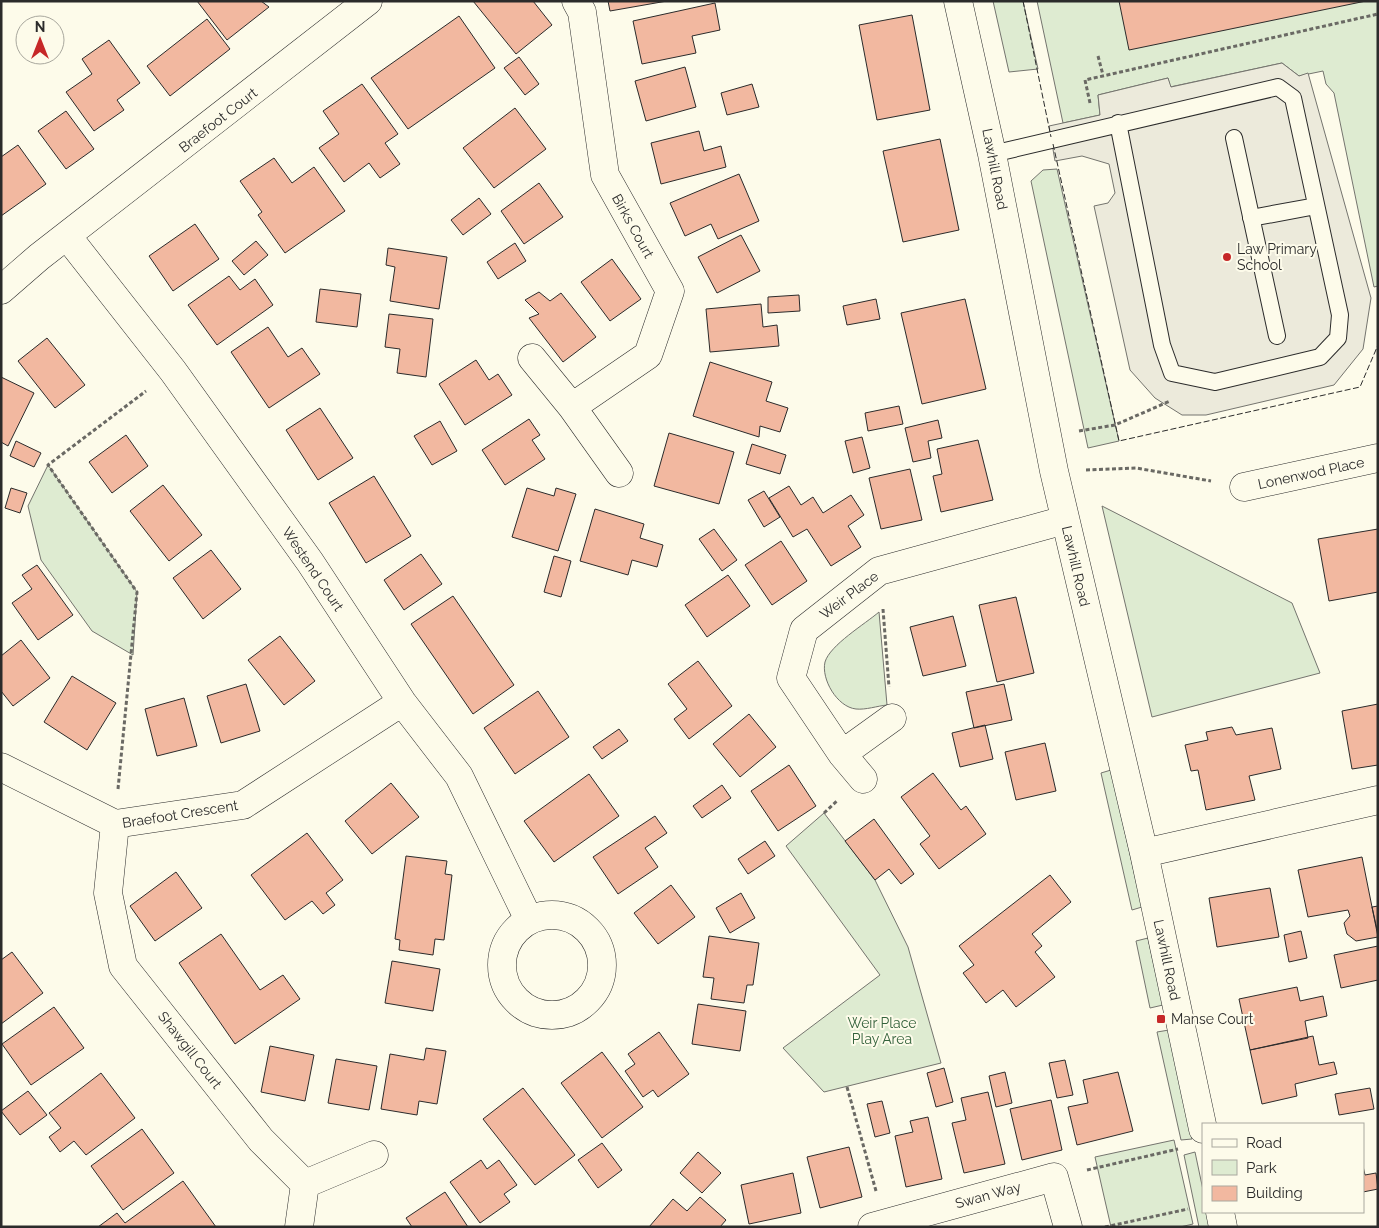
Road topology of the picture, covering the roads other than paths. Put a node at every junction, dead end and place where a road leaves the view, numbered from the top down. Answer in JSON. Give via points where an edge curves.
{"nodes":[{"id":1,"x":368,"y":1,"type":"edge"},
{"id":2,"x":576,"y":1,"type":"edge"},
{"id":3,"x":958,"y":1,"type":"edge"},
{"id":4,"x":1118,"y":124,"type":"junction"},
{"id":5,"x":1234,"y":138,"type":"dead end"},
{"id":6,"x":992,"y":154,"type":"junction"},
{"id":7,"x":1316,"y":206,"type":"junction"},
{"id":8,"x":1251,"y":218,"type":"junction"},
{"id":9,"x":67,"y":236,"type":"junction"},
{"id":10,"x":1,"y":290,"type":"edge"},
{"id":11,"x":1277,"y":336,"type":"dead end"},
{"id":12,"x":532,"y":358,"type":"dead end"},
{"id":13,"x":572,"y":407,"type":"junction"},
{"id":14,"x":1378,"y":458,"type":"edge"},
{"id":15,"x":619,"y":473,"type":"dead end"},
{"id":16,"x":1244,"y":487,"type":"road end"},
{"id":17,"x":1065,"y":520,"type":"junction"},
{"id":18,"x":402,"y":702,"type":"junction"},
{"id":19,"x":892,"y":718,"type":"road end"},
{"id":20,"x":842,"y":754,"type":"junction"},
{"id":21,"x":1,"y":767,"type":"edge"},
{"id":22,"x":863,"y":779,"type":"dead end"},
{"id":23,"x":1378,"y":800,"type":"edge"},
{"id":24,"x":115,"y":824,"type":"junction"},
{"id":25,"x":1144,"y":853,"type":"junction"},
{"id":26,"x":529,"y":920,"type":"dead end"},
{"id":27,"x":1202,"y":1124,"type":"edge"},
{"id":28,"x":374,"y":1155,"type":"dead end"},
{"id":29,"x":305,"y":1184,"type":"junction"},
{"id":30,"x":1220,"y":1213,"type":"edge"},
{"id":31,"x":878,"y":1225,"type":"edge"},
{"id":32,"x":299,"y":1227,"type":"edge"},
{"id":33,"x":1068,"y":1227,"type":"edge"},
{"id":34,"x":1224,"y":1227,"type":"edge"}],
"edges":[{"from":1,"to":9,"type":"street","name":"Braefoot Court"},
{"from":2,"to":13,"type":"street","name":"Birks Court","via":[[582,12],[605,175],[670,290],[648,355]]},
{"from":3,"to":6,"type":"street","name":"Lawhill Road"},
{"from":4,"to":6,"type":"lane"},
{"from":4,"to":7,"type":"lane","via":[[1278,87],[1293,98]]},
{"from":4,"to":7,"type":"lane","via":[[1162,345],[1172,374],[1215,382],[1320,357],[1338,338],[1340,315]]},
{"from":5,"to":8,"type":"lane"},
{"from":6,"to":17,"type":"street","name":"Lawhill Road"},
{"from":7,"to":8,"type":"lane"},
{"from":8,"to":11,"type":"lane"},
{"from":9,"to":10,"type":"street"},
{"from":9,"to":18,"type":"street","name":"Westend Court","via":[[173,371],[310,562]]},
{"from":12,"to":13,"type":"street"},
{"from":13,"to":15,"type":"street"},
{"from":14,"to":16,"type":"street","name":"Lonenwod Place"},
{"from":17,"to":20,"type":"street","name":"Weir Place","via":[[879,571],[804,630],[791,678]]},
{"from":17,"to":25,"type":"street","name":"Lawhill Road"},
{"from":18,"to":24,"type":"street","name":"Braefoot Crescent","via":[[243,805]]},
{"from":18,"to":26,"type":"street","name":"Westend Court","via":[[459,776]]},
{"from":19,"to":20,"type":"street"},
{"from":20,"to":22,"type":"street","name":"Weir Place"},
{"from":21,"to":24,"type":"street","name":"Braefoot Crescent"},
{"from":23,"to":25,"type":"street"},
{"from":24,"to":29,"type":"street","name":"Shawgill Court","via":[[108,893],[123,966],[261,1140]]},
{"from":25,"to":27,"type":"street","name":"Lawhill Road"},
{"from":28,"to":29,"type":"street"},
{"from":29,"to":32,"type":"street"},
{"from":30,"to":34,"type":"street"},
{"from":31,"to":33,"type":"street","name":"Swan Way","via":[[1054,1177]]}]}
